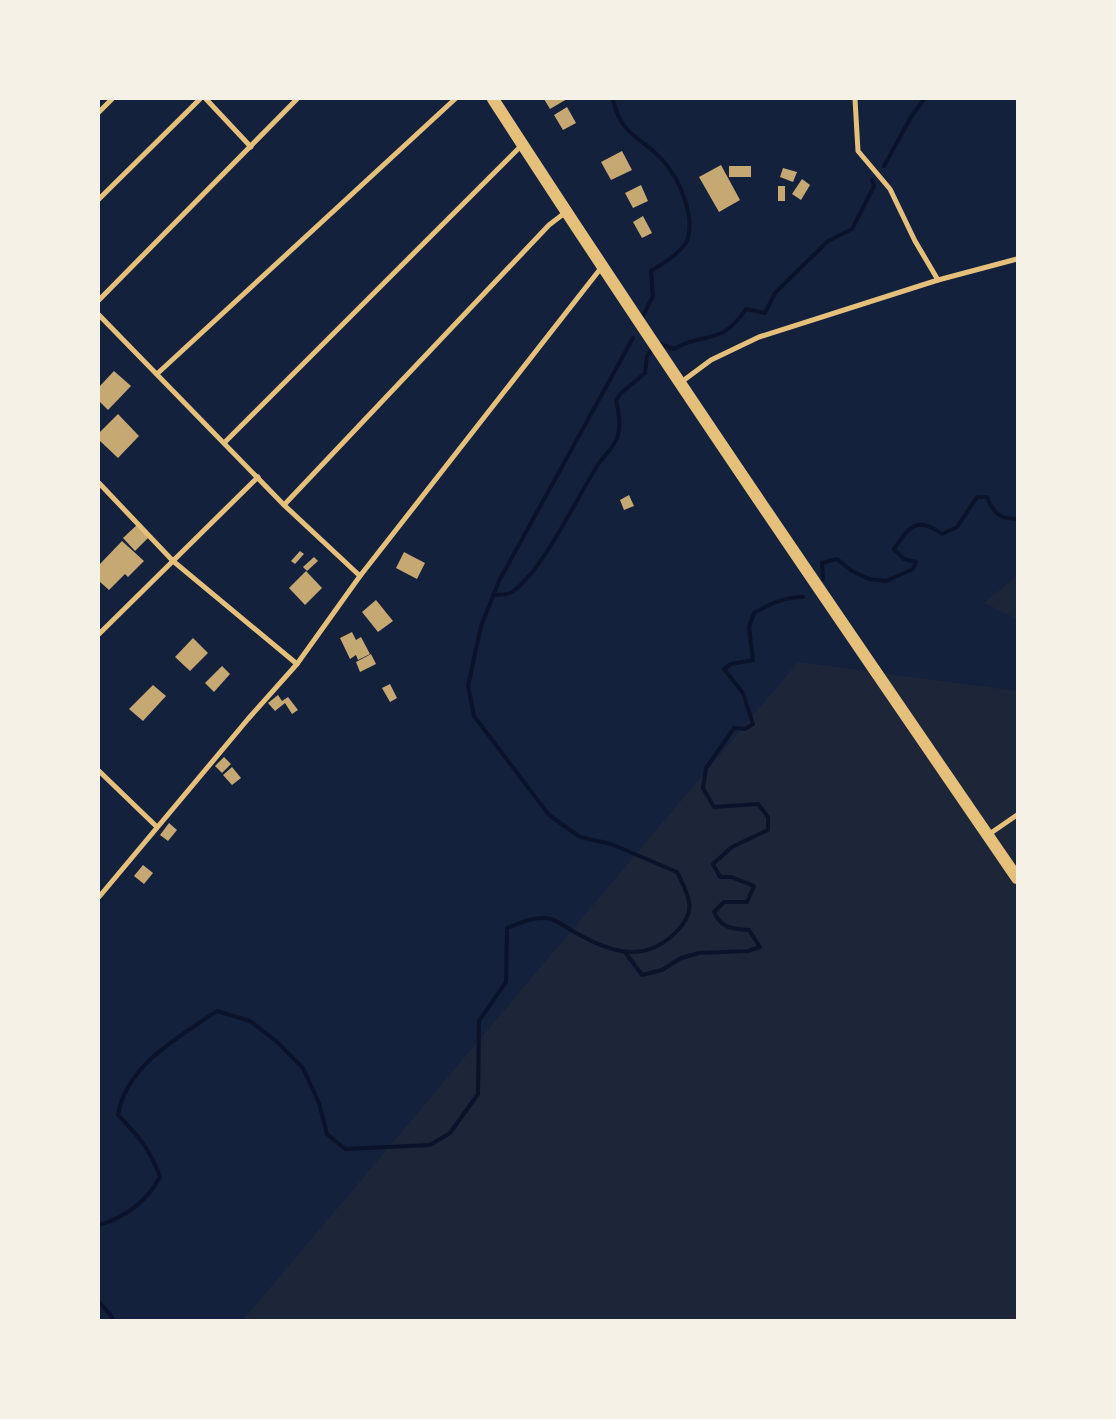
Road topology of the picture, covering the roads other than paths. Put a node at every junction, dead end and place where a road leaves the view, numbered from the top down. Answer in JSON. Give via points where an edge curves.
{"nodes":[{"id":1,"x":112,"y":99,"type":"edge"},
{"id":2,"x":200,"y":99,"type":"edge"},
{"id":3,"x":206,"y":99,"type":"edge"},
{"id":4,"x":297,"y":99,"type":"edge"},
{"id":5,"x":455,"y":99,"type":"edge"},
{"id":6,"x":493,"y":99,"type":"edge"},
{"id":7,"x":855,"y":99,"type":"edge"},
{"id":8,"x":99,"y":112,"type":"edge"},
{"id":9,"x":523,"y":144,"type":"junction"},
{"id":10,"x":250,"y":147,"type":"junction"},
{"id":11,"x":99,"y":200,"type":"edge"},
{"id":12,"x":566,"y":212,"type":"junction"},
{"id":13,"x":1017,"y":259,"type":"edge"},
{"id":14,"x":602,"y":267,"type":"junction"},
{"id":15,"x":938,"y":280,"type":"junction"},
{"id":16,"x":99,"y":300,"type":"edge"},
{"id":17,"x":99,"y":315,"type":"edge"},
{"id":18,"x":158,"y":374,"type":"junction"},
{"id":19,"x":679,"y":383,"type":"junction"},
{"id":20,"x":224,"y":443,"type":"junction"},
{"id":21,"x":258,"y":477,"type":"junction"},
{"id":22,"x":99,"y":484,"type":"edge"},
{"id":23,"x":284,"y":505,"type":"junction"},
{"id":24,"x":173,"y":561,"type":"junction"},
{"id":25,"x":360,"y":576,"type":"junction"},
{"id":26,"x":101,"y":628,"type":"edge"},
{"id":27,"x":99,"y":634,"type":"edge"},
{"id":28,"x":297,"y":664,"type":"junction"},
{"id":29,"x":99,"y":771,"type":"edge"},
{"id":30,"x":1017,"y":815,"type":"edge"},
{"id":31,"x":157,"y":827,"type":"junction"},
{"id":32,"x":988,"y":835,"type":"junction"},
{"id":33,"x":1017,"y":878,"type":"edge"},
{"id":34,"x":99,"y":897,"type":"edge"}],
"edges":[{"from":1,"to":8,"type":"street"},
{"from":2,"to":11,"type":"street"},
{"from":3,"to":10,"type":"street"},
{"from":4,"to":10,"type":"street"},
{"from":5,"to":18,"type":"street"},
{"from":6,"to":9,"type":"highway"},
{"from":7,"to":15,"type":"street","via":[[858,151],[885,183]]},
{"from":9,"to":12,"type":"highway"},
{"from":9,"to":20,"type":"street"},
{"from":10,"to":16,"type":"street"},
{"from":12,"to":14,"type":"highway"},
{"from":12,"to":23,"type":"street","via":[[549,225]]},
{"from":13,"to":15,"type":"street"},
{"from":14,"to":19,"type":"highway"},
{"from":14,"to":25,"type":"street"},
{"from":15,"to":19,"type":"street","via":[[759,337],[711,360]]},
{"from":17,"to":18,"type":"street"},
{"from":18,"to":20,"type":"street"},
{"from":19,"to":32,"type":"highway"},
{"from":20,"to":21,"type":"street"},
{"from":21,"to":23,"type":"street"},
{"from":21,"to":24,"type":"street"},
{"from":22,"to":24,"type":"street"},
{"from":23,"to":25,"type":"street"},
{"from":24,"to":26,"type":"street"},
{"from":24,"to":28,"type":"street"},
{"from":25,"to":28,"type":"street"},
{"from":26,"to":27,"type":"street"},
{"from":28,"to":31,"type":"street"},
{"from":29,"to":31,"type":"street"},
{"from":30,"to":32,"type":"street"},
{"from":31,"to":34,"type":"street"},
{"from":32,"to":33,"type":"highway"}]}
